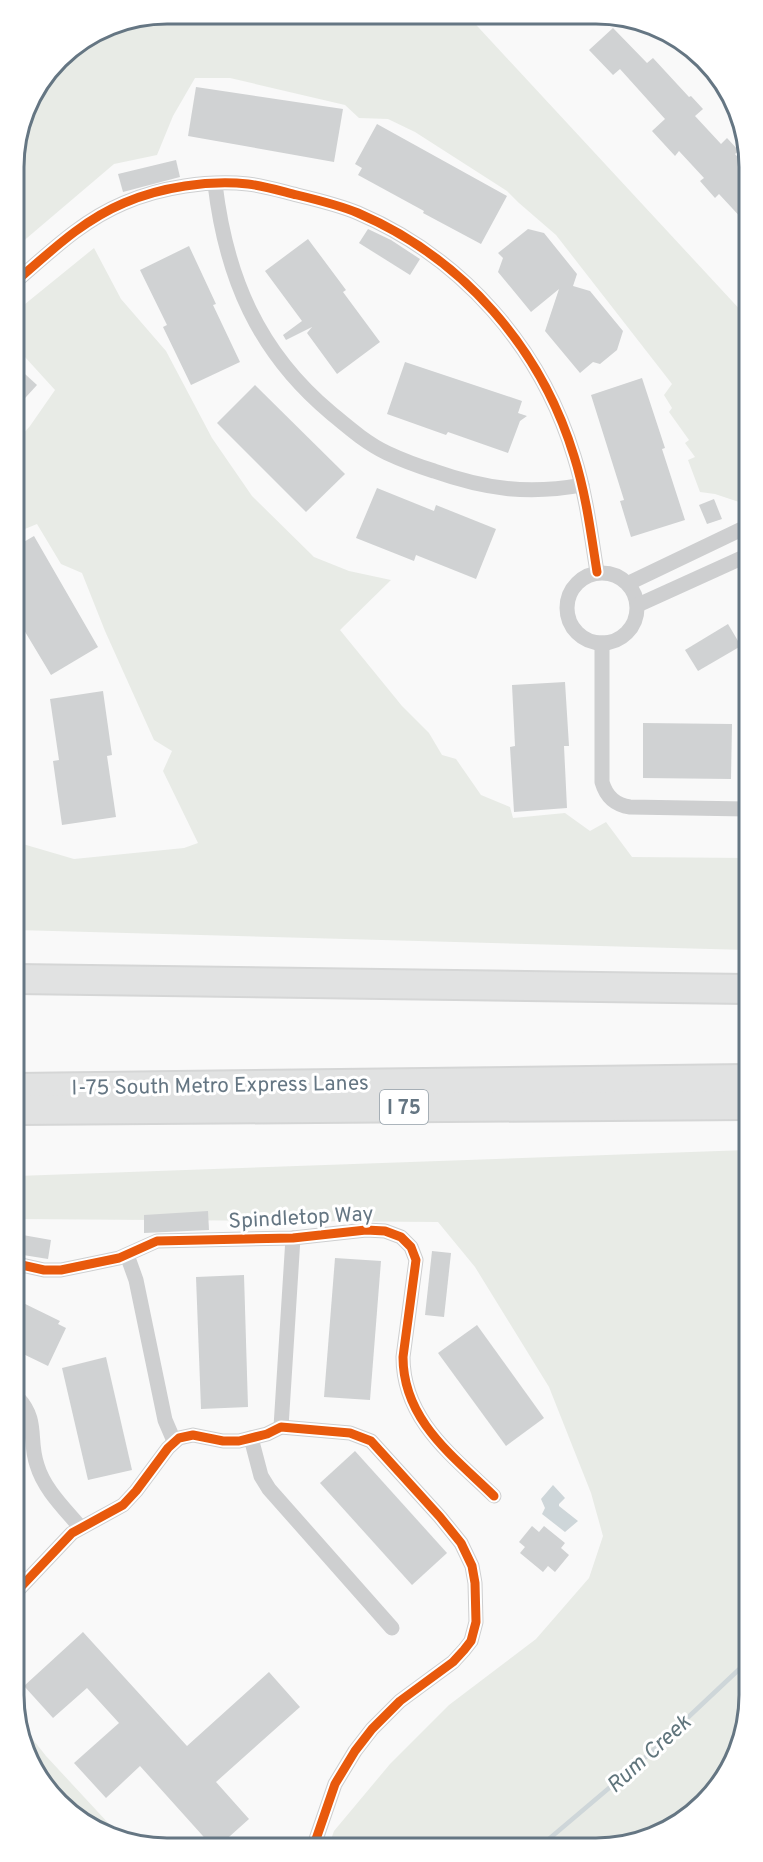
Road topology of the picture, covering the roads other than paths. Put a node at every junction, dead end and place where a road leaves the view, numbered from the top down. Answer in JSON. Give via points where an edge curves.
{"nodes":[{"id":1,"x":215,"y":184,"type":"junction"},
{"id":2,"x":24,"y":274,"type":"edge"},
{"id":3,"x":582,"y":486,"type":"junction"},
{"id":4,"x":739,"y":530,"type":"edge"},
{"id":5,"x":721,"y":539,"type":"junction"},
{"id":6,"x":739,"y":559,"type":"edge"},
{"id":7,"x":730,"y":563,"type":"junction"},
{"id":8,"x":597,"y":572,"type":"junction"},
{"id":9,"x":628,"y":583,"type":"junction"},
{"id":10,"x":638,"y":605,"type":"junction"},
{"id":11,"x":602,"y":643,"type":"junction"},
{"id":12,"x":739,"y":809,"type":"edge"},
{"id":13,"x":24,"y":979,"type":"edge"},
{"id":14,"x":739,"y":989,"type":"edge"},
{"id":15,"x":739,"y":1079,"type":"edge"},
{"id":16,"x":24,"y":1088,"type":"edge"},
{"id":17,"x":739,"y":1105,"type":"edge"},
{"id":18,"x":62,"y":1109,"type":"junction"},
{"id":19,"x":24,"y":1110,"type":"edge"},
{"id":20,"x":24,"y":1118,"type":"edge"},
{"id":21,"x":293,"y":1238,"type":"junction"},
{"id":22,"x":127,"y":1255,"type":"junction"},
{"id":23,"x":24,"y":1266,"type":"edge"},
{"id":24,"x":24,"y":1407,"type":"edge"},
{"id":25,"x":281,"y":1427,"type":"junction"},
{"id":26,"x":251,"y":1438,"type":"junction"},
{"id":27,"x":174,"y":1441,"type":"junction"},
{"id":28,"x":494,"y":1496,"type":"dead end"},
{"id":29,"x":80,"y":1527,"type":"junction"},
{"id":30,"x":24,"y":1584,"type":"edge"},
{"id":31,"x":392,"y":1628,"type":"dead end"},
{"id":32,"x":316,"y":1838,"type":"edge"}],
"edges":[{"from":1,"to":2,"type":"street","via":[[175,188],[110,209],[65,239]]},
{"from":1,"to":3,"type":"street","via":[[260,186],[356,212],[405,238],[452,271],[487,302],[531,362],[564,427]]},
{"from":1,"to":3,"type":"street","via":[[226,250],[251,315],[288,372],[344,424],[386,453],[462,480],[522,491]]},
{"from":3,"to":8,"type":"street"},
{"from":4,"to":5,"type":"street"},
{"from":5,"to":7,"type":"street"},
{"from":5,"to":9,"type":"street"},
{"from":6,"to":7,"type":"street"},
{"from":7,"to":10,"type":"street"},
{"from":8,"to":9,"type":"street","via":[[614,574]]},
{"from":8,"to":11,"type":"street","via":[[574,586],[567,611],[579,634]]},
{"from":9,"to":10,"type":"street"},
{"from":10,"to":11,"type":"street","via":[[636,620],[629,631],[617,640]]},
{"from":11,"to":12,"type":"street","via":[[602,782],[610,798],[630,807]]},
{"from":13,"to":14,"type":"highway"},
{"from":15,"to":16,"type":"highway","name":"I-75 South Metro Express Lanes"},
{"from":17,"to":18,"type":"highway","number":"I 75"},
{"from":18,"to":19,"type":"highway","number":"I 75"},
{"from":18,"to":20,"type":"highway"},
{"from":21,"to":22,"type":"street","name":"Spindletop Way","via":[[157,1241]]},
{"from":21,"to":25,"type":"street","name":"Spindletop Way"},
{"from":21,"to":28,"type":"street","name":"Spindletop Way","via":[[385,1231],[401,1237],[411,1247],[416,1260],[403,1357],[407,1390],[432,1433]]},
{"from":22,"to":23,"type":"street","name":"Spindletop Way","via":[[61,1270]]},
{"from":22,"to":27,"type":"street","via":[[165,1420]]},
{"from":24,"to":29,"type":"street","via":[[30,1416],[41,1475]]},
{"from":25,"to":26,"type":"street"},
{"from":25,"to":32,"type":"street","via":[[350,1433],[371,1441],[461,1543],[475,1582],[476,1623],[471,1641],[453,1662],[400,1701],[372,1729],[335,1784]]},
{"from":26,"to":27,"type":"street","via":[[230,1442],[193,1435]]},
{"from":26,"to":31,"type":"street","via":[[258,1468],[269,1490]]},
{"from":27,"to":29,"type":"street","via":[[123,1505]]},
{"from":29,"to":30,"type":"street"}]}
